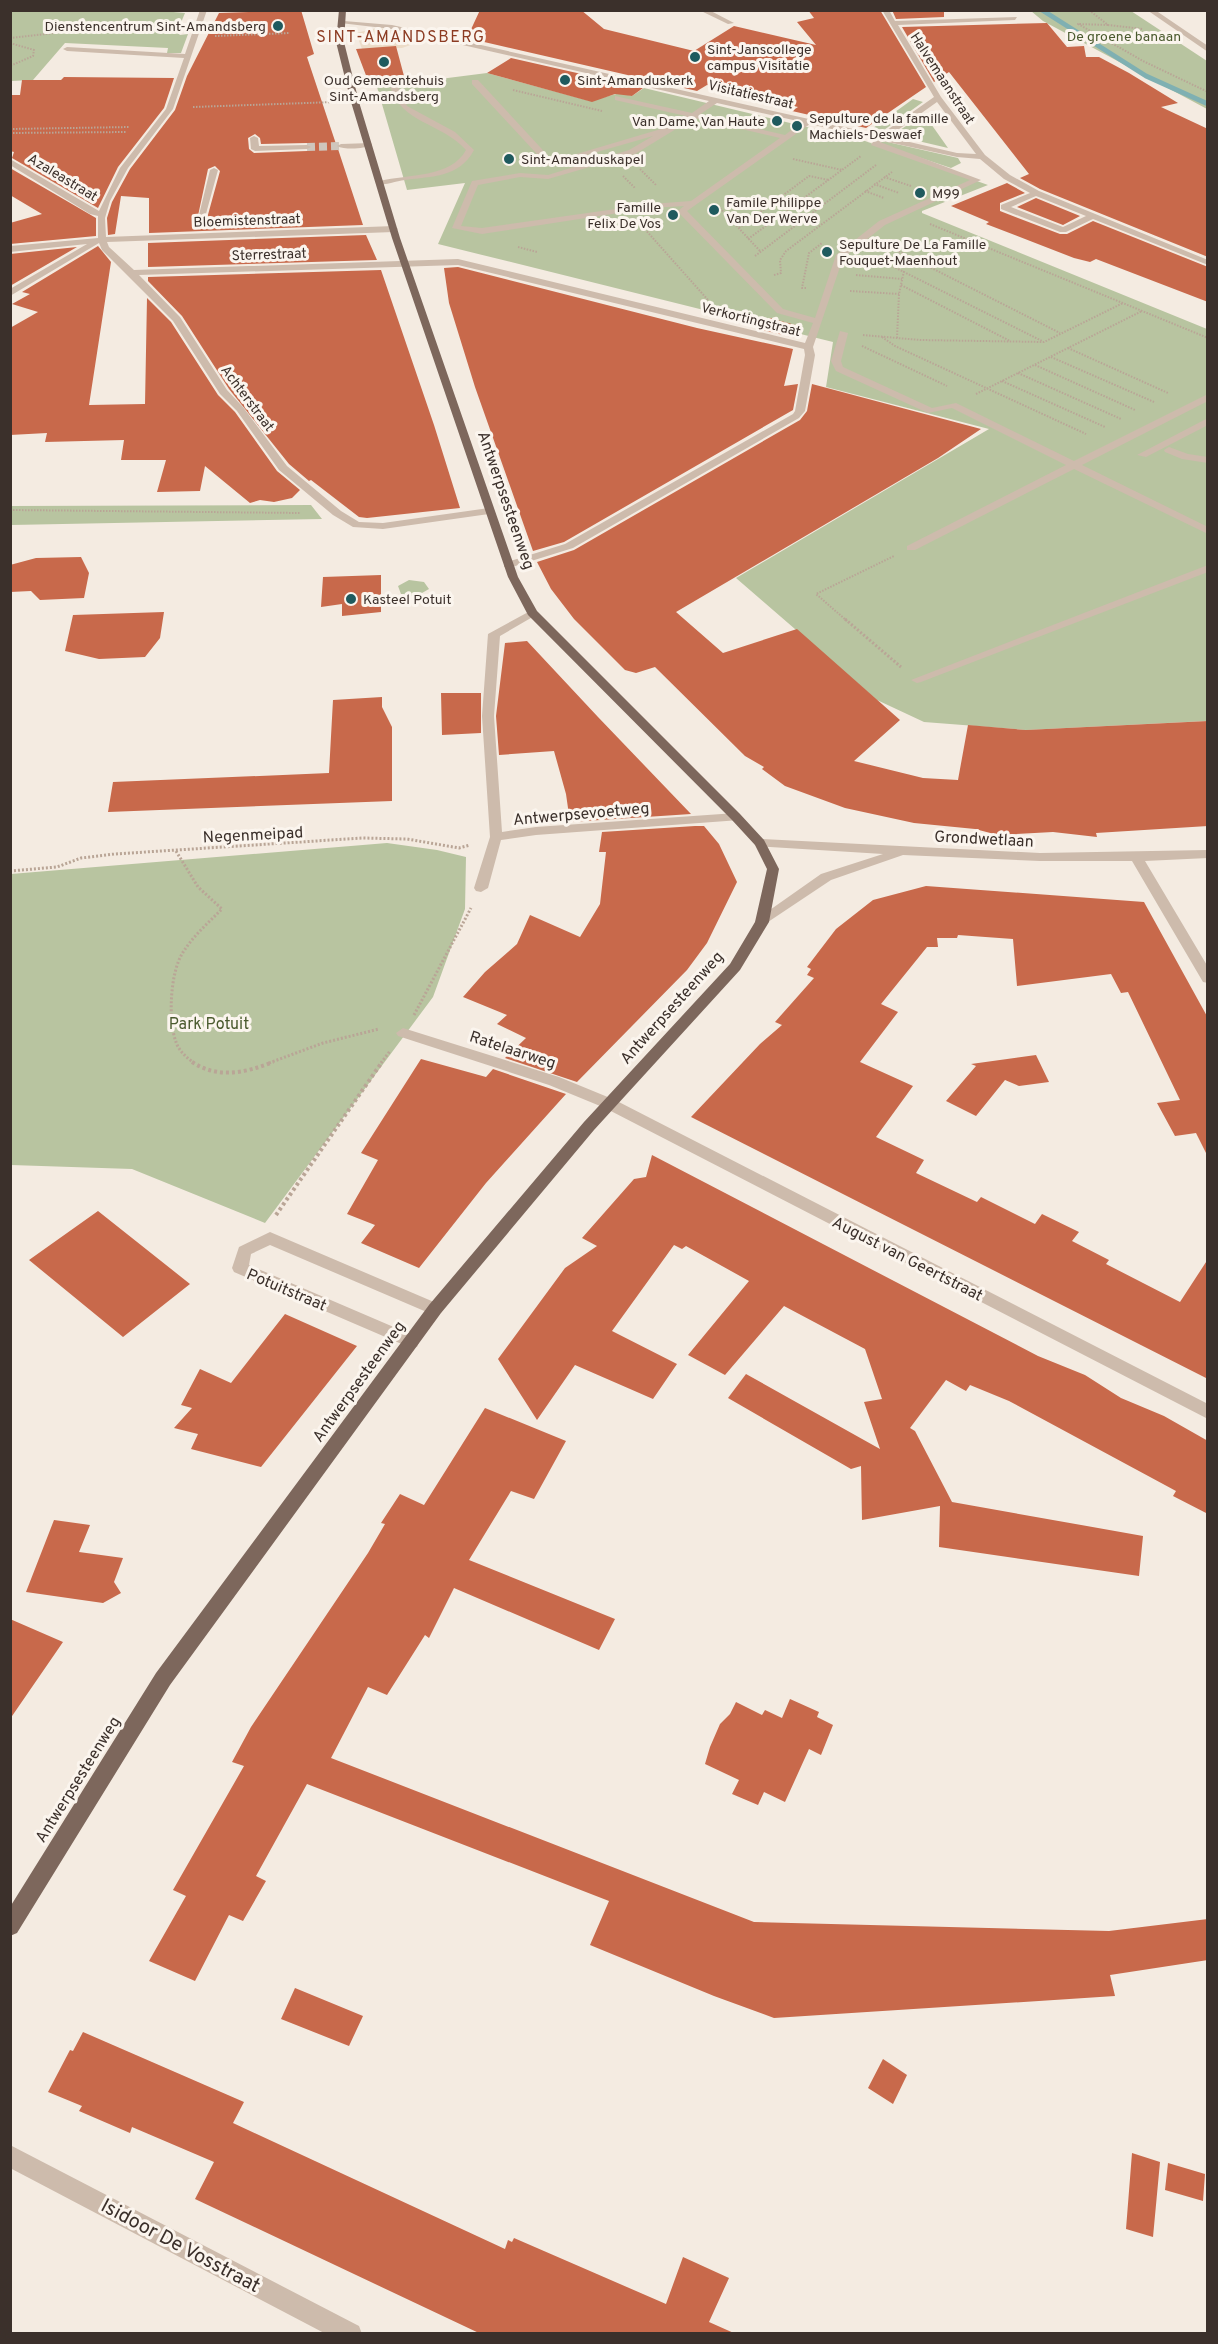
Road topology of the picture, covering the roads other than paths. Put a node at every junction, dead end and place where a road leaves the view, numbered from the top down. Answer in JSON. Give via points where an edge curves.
{"nodes":[{"id":1,"x":204,"y":10,"type":"edge"},
{"id":2,"x":343,"y":10,"type":"edge"},
{"id":3,"x":702,"y":10,"type":"edge"},
{"id":4,"x":885,"y":10,"type":"edge"},
{"id":5,"x":1150,"y":10,"type":"edge"},
{"id":6,"x":1015,"y":18,"type":"dead end"},
{"id":7,"x":344,"y":23,"type":"junction"},
{"id":8,"x":730,"y":23,"type":"dead end"},
{"id":9,"x":892,"y":23,"type":"junction"},
{"id":10,"x":67,"y":49,"type":"dead end"},
{"id":11,"x":1208,"y":50,"type":"edge"},
{"id":12,"x":185,"y":56,"type":"junction"},
{"id":13,"x":349,"y":81,"type":"junction"},
{"id":14,"x":477,"y":85,"type":"road end"},
{"id":15,"x":618,"y":98,"type":"dead end"},
{"id":16,"x":938,"y":98,"type":"junction"},
{"id":17,"x":716,"y":100,"type":"junction"},
{"id":18,"x":693,"y":116,"type":"junction"},
{"id":19,"x":809,"y":121,"type":"junction"},
{"id":20,"x":674,"y":128,"type":"junction"},
{"id":21,"x":785,"y":137,"type":"junction"},
{"id":22,"x":254,"y":138,"type":"dead end"},
{"id":23,"x":880,"y":138,"type":"junction"},
{"id":24,"x":619,"y":143,"type":"junction"},
{"id":25,"x":368,"y":145,"type":"junction"},
{"id":26,"x":341,"y":146,"type":"tunnel mouth"},
{"id":27,"x":307,"y":147,"type":"tunnel mouth"},
{"id":28,"x":632,"y":152,"type":"junction"},
{"id":29,"x":982,"y":157,"type":"junction"},
{"id":30,"x":10,"y":161,"type":"edge"},
{"id":31,"x":214,"y":170,"type":"dead end"},
{"id":32,"x":380,"y":183,"type":"junction"},
{"id":33,"x":1036,"y":193,"type":"junction"},
{"id":34,"x":691,"y":203,"type":"junction"},
{"id":35,"x":101,"y":214,"type":"junction"},
{"id":36,"x":1094,"y":216,"type":"junction"},
{"id":37,"x":198,"y":228,"type":"junction"},
{"id":38,"x":394,"y":229,"type":"junction"},
{"id":39,"x":100,"y":240,"type":"junction"},
{"id":40,"x":10,"y":249,"type":"edge"},
{"id":41,"x":1208,"y":263,"type":"edge"},
{"id":42,"x":405,"y":264,"type":"junction"},
{"id":43,"x":134,"y":273,"type":"junction"},
{"id":44,"x":10,"y":293,"type":"edge"},
{"id":45,"x":818,"y":322,"type":"junction"},
{"id":46,"x":842,"y":336,"type":"road end"},
{"id":47,"x":808,"y":347,"type":"junction"},
{"id":48,"x":1208,"y":398,"type":"edge"},
{"id":49,"x":1193,"y":418,"type":"edge"},
{"id":50,"x":1163,"y":447,"type":"junction"},
{"id":51,"x":1142,"y":455,"type":"dead end"},
{"id":52,"x":1208,"y":460,"type":"edge"},
{"id":53,"x":1076,"y":465,"type":"junction"},
{"id":54,"x":489,"y":511,"type":"junction"},
{"id":55,"x":1208,"y":531,"type":"edge"},
{"id":56,"x":910,"y":548,"type":"road end"},
{"id":57,"x":508,"y":565,"type":"junction"},
{"id":58,"x":1208,"y":568,"type":"edge"},
{"id":59,"x":532,"y":613,"type":"junction"},
{"id":60,"x":916,"y":680,"type":"road end"},
{"id":61,"x":736,"y":817,"type":"junction"},
{"id":62,"x":496,"y":837,"type":"junction"},
{"id":63,"x":760,"y":843,"type":"junction"},
{"id":64,"x":905,"y":851,"type":"junction"},
{"id":65,"x":1208,"y":854,"type":"edge"},
{"id":66,"x":1137,"y":859,"type":"junction"},
{"id":67,"x":481,"y":888,"type":"road end"},
{"id":68,"x":762,"y":922,"type":"junction"},
{"id":69,"x":1208,"y":979,"type":"edge"},
{"id":70,"x":406,"y":1028,"type":"road end"},
{"id":71,"x":610,"y":1104,"type":"junction"},
{"id":72,"x":435,"y":1310,"type":"junction"},
{"id":73,"x":411,"y":1341,"type":"junction"},
{"id":74,"x":1208,"y":1412,"type":"edge"},
{"id":75,"x":10,"y":1926,"type":"edge"},
{"id":76,"x":10,"y":2156,"type":"edge"},
{"id":77,"x":351,"y":2334,"type":"edge"}],
"edges":[{"from":1,"to":12,"type":"street"},
{"from":2,"to":7,"type":"main road","name":"Antwerpsesteenweg"},
{"from":3,"to":8,"type":"street"},
{"from":4,"to":9,"type":"street","name":"Halvemaanstraat"},
{"from":5,"to":11,"type":"street"},
{"from":6,"to":9,"type":"street"},
{"from":7,"to":13,"type":"main road","name":"Antwerpsesteenweg","via":[[340,42]]},
{"from":7,"to":17,"type":"street","name":"Visitatiestraat","via":[[392,27]]},
{"from":9,"to":16,"type":"street","name":"Halvemaanstraat"},
{"from":10,"to":12,"type":"street"},
{"from":12,"to":35,"type":"street","via":[[171,108],[108,194]]},
{"from":13,"to":25,"type":"main road","name":"Antwerpsesteenweg"},
{"from":13,"to":32,"type":"street","via":[[393,84],[399,103],[456,134],[470,150],[467,159],[457,167],[436,175]]},
{"from":14,"to":24,"type":"street","via":[[551,164]]},
{"from":15,"to":18,"type":"street"},
{"from":16,"to":23,"type":"street"},
{"from":16,"to":29,"type":"street","name":"Halvemaanstraat"},
{"from":17,"to":18,"type":"street"},
{"from":17,"to":19,"type":"street","name":"Visitatiestraat"},
{"from":18,"to":20,"type":"street"},
{"from":18,"to":21,"type":"street"},
{"from":19,"to":21,"type":"street"},
{"from":19,"to":23,"type":"street","name":"Visitatiestraat"},
{"from":20,"to":24,"type":"street"},
{"from":20,"to":28,"type":"street"},
{"from":21,"to":34,"type":"street"},
{"from":22,"to":27,"type":"street","via":[[255,149]]},
{"from":23,"to":29,"type":"street","name":"Visitatiestraat"},
{"from":23,"to":45,"type":"street","via":[[874,143],[977,180],[882,223],[839,257]]},
{"from":24,"to":28,"type":"street"},
{"from":25,"to":26,"type":"street"},
{"from":25,"to":32,"type":"main road","name":"Antwerpsesteenweg"},
{"from":28,"to":34,"type":"street","via":[[548,177],[520,175],[475,183],[456,228],[483,231]]},
{"from":29,"to":33,"type":"street","via":[[1006,177]]},
{"from":30,"to":35,"type":"street","name":"Azaleastraat"},
{"from":31,"to":37,"type":"street"},
{"from":32,"to":38,"type":"main road","name":"Antwerpsesteenweg"},
{"from":33,"to":36,"type":"street"},
{"from":33,"to":36,"type":"street","via":[[1004,207],[1063,230]]},
{"from":34,"to":45,"type":"street","via":[[682,212],[780,311]]},
{"from":35,"to":39,"type":"street"},
{"from":36,"to":41,"type":"street"},
{"from":37,"to":38,"type":"street","name":"Bloemistenstraat"},
{"from":37,"to":39,"type":"street","name":"Bloemistenstraat"},
{"from":38,"to":42,"type":"main road","name":"Antwerpsesteenweg"},
{"from":39,"to":40,"type":"street","name":"Bloemistenstraat"},
{"from":39,"to":43,"type":"street","name":"Achterstraat"},
{"from":39,"to":44,"type":"street"},
{"from":42,"to":43,"type":"street","name":"Sterrestraat"},
{"from":42,"to":47,"type":"street","name":"Verkortingstraat","via":[[458,262]]},
{"from":42,"to":54,"type":"main road","name":"Antwerpsesteenweg"},
{"from":43,"to":54,"type":"street","name":"Achterstraat","via":[[177,319],[223,392],[283,468],[337,513],[357,525],[383,526]]},
{"from":45,"to":47,"type":"street"},
{"from":46,"to":53,"type":"street","via":[[836,361],[839,369],[931,411],[953,405]]},
{"from":47,"to":57,"type":"street","name":"Verkortingstraat","via":[[810,355],[796,416],[569,546]]},
{"from":48,"to":49,"type":"street","via":[[1195,405]]},
{"from":49,"to":50,"type":"street"},
{"from":49,"to":53,"type":"street","via":[[1161,421]]},
{"from":50,"to":51,"type":"street"},
{"from":50,"to":52,"type":"street","via":[[1186,457]]},
{"from":53,"to":55,"type":"street"},
{"from":53,"to":56,"type":"street"},
{"from":54,"to":57,"type":"main road","name":"Antwerpsesteenweg"},
{"from":57,"to":59,"type":"main road","name":"Antwerpsesteenweg"},
{"from":58,"to":60,"type":"street"},
{"from":59,"to":61,"type":"main road","name":"Antwerpsesteenweg"},
{"from":59,"to":62,"type":"street","name":"Antwerpsevoetweg","via":[[494,634],[488,716]]},
{"from":61,"to":62,"type":"street","name":"Antwerpsevoetweg"},
{"from":61,"to":63,"type":"main road","name":"Antwerpsesteenweg"},
{"from":62,"to":67,"type":"street"},
{"from":63,"to":64,"type":"street","name":"Grondwetlaan"},
{"from":63,"to":68,"type":"main road","name":"Antwerpsesteenweg","via":[[773,869]]},
{"from":64,"to":66,"type":"street","name":"Grondwetlaan"},
{"from":64,"to":68,"type":"street","via":[[826,877]]},
{"from":65,"to":66,"type":"street","name":"Grondwetlaan"},
{"from":66,"to":69,"type":"street"},
{"from":68,"to":71,"type":"main road","name":"Antwerpsesteenweg","via":[[735,966]]},
{"from":70,"to":71,"type":"street","name":"Ratelaarweg"},
{"from":71,"to":72,"type":"main road","name":"Antwerpsesteenweg"},
{"from":71,"to":74,"type":"street","name":"August van Geertstraat"},
{"from":72,"to":73,"type":"main road","name":"Antwerpsesteenweg"},
{"from":72,"to":73,"type":"street","name":"Potuitstraat","via":[[270,1238],[244,1251],[240,1268]]},
{"from":73,"to":75,"type":"main road","name":"Antwerpsesteenweg","via":[[163,1679]]},
{"from":76,"to":77,"type":"street","name":"Isidoor De Vosstraat"}]}
